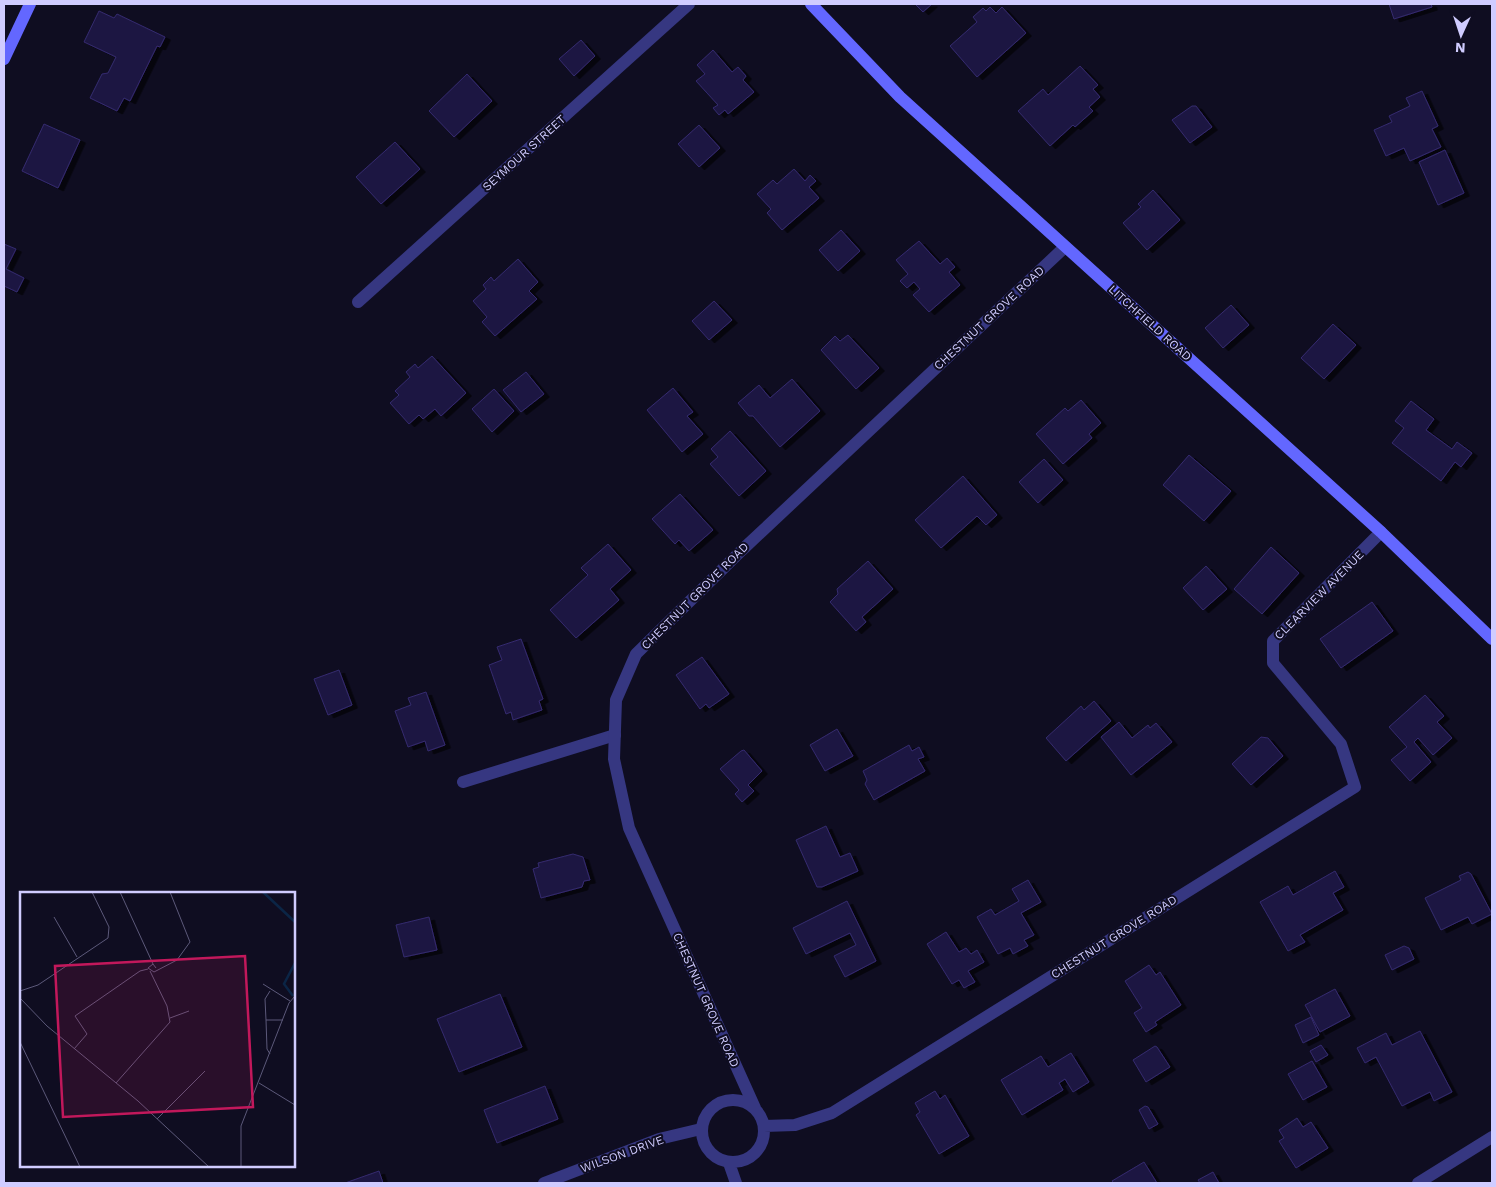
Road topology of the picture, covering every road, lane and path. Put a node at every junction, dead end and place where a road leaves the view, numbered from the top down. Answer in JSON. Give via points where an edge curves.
{"nodes":[{"id":1,"x":30,"y":4,"type":"edge"},
{"id":2,"x":689,"y":4,"type":"edge"},
{"id":3,"x":811,"y":4,"type":"edge"},
{"id":4,"x":4,"y":59,"type":"edge"},
{"id":5,"x":1065,"y":247,"type":"junction"},
{"id":6,"x":358,"y":302,"type":"dead end"},
{"id":7,"x":1381,"y":532,"type":"junction"},
{"id":8,"x":1492,"y":639,"type":"edge"},
{"id":9,"x":615,"y":735,"type":"junction"},
{"id":10,"x":463,"y":782,"type":"dead end"},
{"id":11,"x":1355,"y":787,"type":"joint"},
{"id":12,"x":755,"y":1108,"type":"junction"},
{"id":13,"x":764,"y":1126,"type":"junction"},
{"id":14,"x":701,"y":1129,"type":"junction"},
{"id":15,"x":1492,"y":1137,"type":"edge"},
{"id":16,"x":728,"y":1163,"type":"junction"},
{"id":17,"x":544,"y":1183,"type":"edge"},
{"id":18,"x":736,"y":1183,"type":"edge"},
{"id":19,"x":1418,"y":1183,"type":"edge"}],
"edges":[{"from":1,"to":4,"type":"main road"},
{"from":2,"to":6,"type":"street","name":"SEYMOUR STREET"},
{"from":3,"to":5,"type":"main road","name":"LITCHFIELD ROAD","via":[[900,97]]},
{"from":5,"to":7,"type":"main road","name":"LITCHFIELD ROAD"},
{"from":5,"to":9,"type":"street","name":"CHESTNUT GROVE ROAD","via":[[636,654],[616,700]]},
{"from":7,"to":8,"type":"main road","name":"LITCHFIELD ROAD"},
{"from":7,"to":11,"type":"street","name":"CLEARVIEW AVENUE","via":[[1273,641],[1273,662],[1341,744]]},
{"from":9,"to":10,"type":"street"},
{"from":9,"to":12,"type":"street","name":"CHESTNUT GROVE ROAD","via":[[614,759],[629,828]]},
{"from":11,"to":13,"type":"street","name":"CHESTNUT GROVE ROAD","via":[[832,1112],[795,1126]]},
{"from":12,"to":13,"type":"street","name":"CHESTNUT GROVE ROAD"},
{"from":12,"to":14,"type":"street","via":[[745,1102],[721,1102],[704,1117]]},
{"from":13,"to":16,"type":"street","via":[[764,1136],[756,1153],[748,1160]]},
{"from":14,"to":16,"type":"street","via":[[702,1141],[708,1151]]},
{"from":14,"to":17,"type":"street","name":"WILSON DRIVE","via":[[659,1140]]},
{"from":15,"to":19,"type":"street"},
{"from":16,"to":18,"type":"street"}]}
